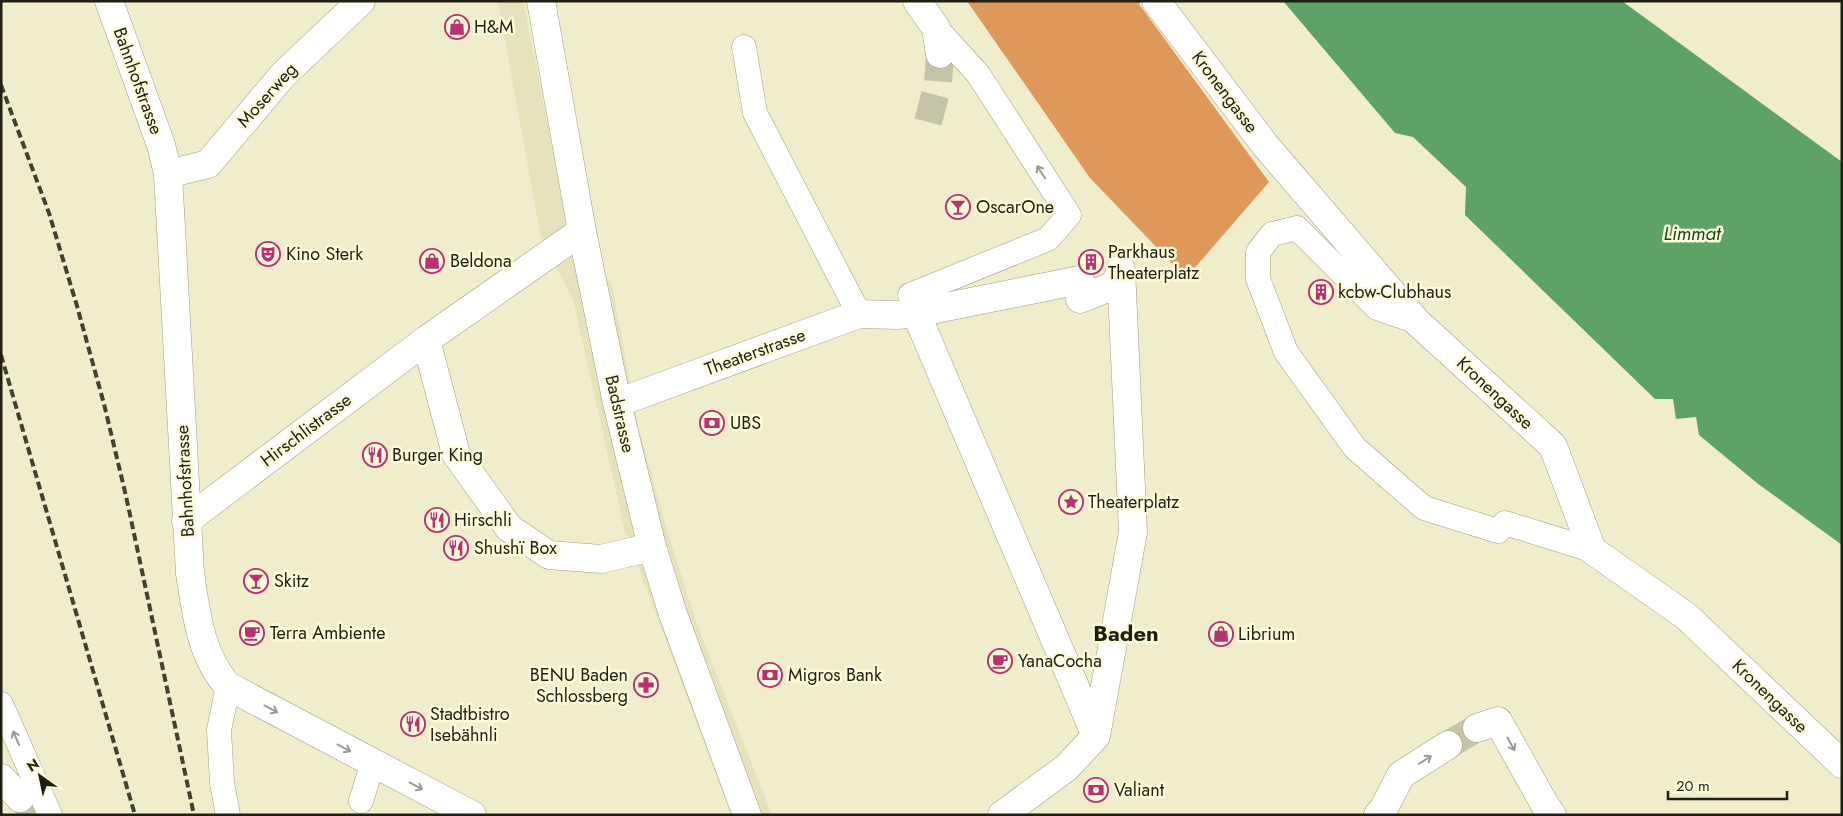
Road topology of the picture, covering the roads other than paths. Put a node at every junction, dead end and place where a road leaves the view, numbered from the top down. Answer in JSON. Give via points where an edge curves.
{"nodes":[{"id":1,"x":110,"y":1,"type":"edge"},
{"id":2,"x":361,"y":1,"type":"edge"},
{"id":3,"x":541,"y":1,"type":"edge"},
{"id":4,"x":917,"y":1,"type":"edge"},
{"id":5,"x":1156,"y":1,"type":"edge"},
{"id":6,"x":938,"y":41,"type":"joint"},
{"id":7,"x":744,"y":47,"type":"dead end"},
{"id":8,"x":168,"y":174,"type":"junction"},
{"id":9,"x":582,"y":230,"type":"junction"},
{"id":10,"x":859,"y":314,"type":"junction"},
{"id":11,"x":906,"y":314,"type":"junction"},
{"id":12,"x":1417,"y":322,"type":"junction"},
{"id":13,"x":426,"y":340,"type":"junction"},
{"id":14,"x":617,"y":403,"type":"junction"},
{"id":15,"x":186,"y":521,"type":"junction"},
{"id":16,"x":652,"y":547,"type":"junction"},
{"id":17,"x":1592,"y":550,"type":"junction"},
{"id":18,"x":228,"y":686,"type":"junction"},
{"id":19,"x":1,"y":704,"type":"edge"},
{"id":20,"x":1476,"y":728,"type":"tunnel mouth"},
{"id":21,"x":1096,"y":736,"type":"junction"},
{"id":22,"x":1448,"y":745,"type":"tunnel mouth"},
{"id":23,"x":373,"y":763,"type":"junction"},
{"id":24,"x":1842,"y":764,"type":"edge"},
{"id":25,"x":1,"y":778,"type":"edge"},
{"id":26,"x":20,"y":798,"type":"tunnel mouth"},
{"id":27,"x":361,"y":802,"type":"dead end"},
{"id":28,"x":1385,"y":812,"type":"edge"},
{"id":29,"x":50,"y":815,"type":"edge"},
{"id":30,"x":228,"y":815,"type":"edge"},
{"id":31,"x":472,"y":815,"type":"edge"},
{"id":32,"x":747,"y":815,"type":"edge"},
{"id":33,"x":1002,"y":815,"type":"edge"},
{"id":34,"x":1552,"y":815,"type":"edge"}],
"edges":[{"from":1,"to":8,"type":"street","name":"Bahnhofstrasse","via":[[161,145]]},
{"from":2,"to":8,"type":"street","name":"Moserweg","via":[[283,75],[208,164]]},
{"from":3,"to":9,"type":"street","name":"Badstrasse"},
{"from":4,"to":6,"type":"street"},
{"from":5,"to":12,"type":"street","name":"Kronengasse","via":[[1265,145]]},
{"from":11,"to":6,"type":"lane","one_way":true,"via":[[910,295],[1048,239],[1069,215],[978,74]]},
{"from":7,"to":10,"type":"lane","via":[[755,113]]},
{"from":8,"to":15,"type":"street","name":"Bahnhofstrasse"},
{"from":9,"to":13,"type":"street","name":"Hirschlistrasse"},
{"from":9,"to":14,"type":"street","name":"Badstrasse"},
{"from":10,"to":11,"type":"street","name":"Theaterstrasse"},
{"from":10,"to":14,"type":"street","name":"Theaterstrasse"},
{"from":11,"to":21,"type":"street"},
{"from":11,"to":21,"type":"street","via":[[1080,280],[1080,298],[1115,285],[1121,268],[1133,532]]},
{"from":12,"to":17,"type":"street","name":"Kronengasse","via":[[1553,446]]},
{"from":12,"to":17,"type":"lane","via":[[1377,308],[1297,228],[1272,234],[1258,252],[1258,279],[1286,352],[1355,448],[1424,508],[1498,530],[1505,524]]},
{"from":13,"to":15,"type":"street","name":"Hirschlistrasse"},
{"from":13,"to":16,"type":"street","via":[[456,454],[509,528],[549,555],[602,559]]},
{"from":14,"to":16,"type":"street","name":"Badstrasse"},
{"from":15,"to":18,"type":"street","name":"Bahnhofstrasse","via":[[190,573],[205,650],[218,675]]},
{"from":16,"to":32,"type":"street","name":"Badstrasse","via":[[673,614]]},
{"from":17,"to":24,"type":"street","name":"Kronengasse","via":[[1686,616]]},
{"from":18,"to":23,"type":"street","name":"Bahnhofstrasse","one_way":true},
{"from":18,"to":30,"type":"lane","via":[[218,730]]},
{"from":29,"to":19,"type":"lane","one_way":true},
{"from":20,"to":34,"type":"street","one_way":true,"via":[[1498,721]]},
{"from":21,"to":33,"type":"street","via":[[1066,768]]},
{"from":28,"to":22,"type":"street","one_way":true,"via":[[1402,775]]},
{"from":23,"to":27,"type":"lane"},
{"from":23,"to":31,"type":"street","name":"Bahnhofstrasse","one_way":true},
{"from":25,"to":26,"type":"street"}]}
